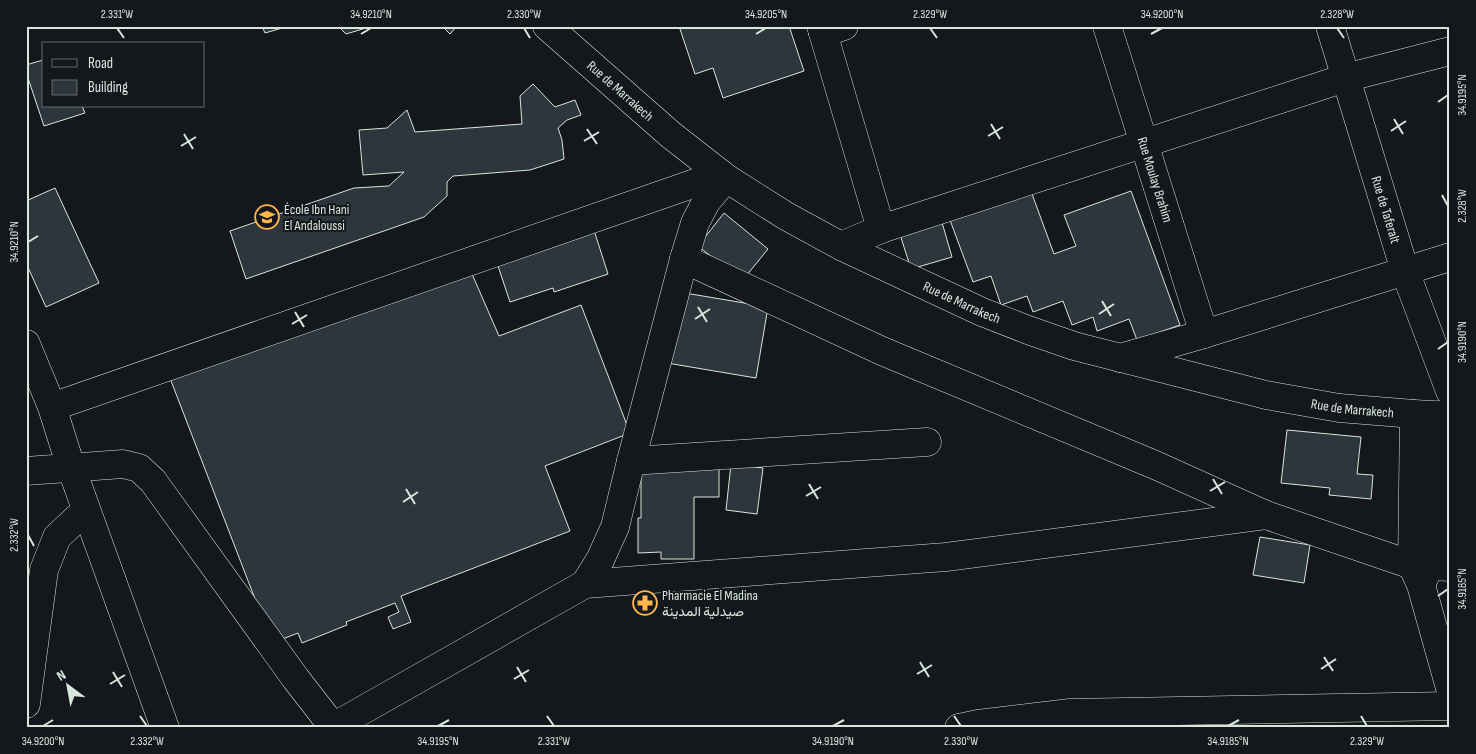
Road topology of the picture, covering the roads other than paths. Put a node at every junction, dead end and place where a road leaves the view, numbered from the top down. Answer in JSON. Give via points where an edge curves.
{"nodes":[{"id":1,"x":547,"y":26,"type":"edge"},
{"id":2,"x":1107,"y":26,"type":"edge"},
{"id":3,"x":1330,"y":26,"type":"edge"},
{"id":4,"x":829,"y":29,"type":"edge"},
{"id":5,"x":1450,"y":51,"type":"edge"},
{"id":6,"x":1345,"y":78,"type":"junction"},
{"id":7,"x":1144,"y":144,"type":"junction"},
{"id":8,"x":723,"y":176,"type":"junction"},
{"id":9,"x":881,"y":229,"type":"junction"},
{"id":10,"x":841,"y":246,"type":"junction"},
{"id":11,"x":1450,"y":257,"type":"edge"},
{"id":12,"x":684,"y":259,"type":"junction"},
{"id":13,"x":1405,"y":271,"type":"junction"},
{"id":14,"x":1204,"y":334,"type":"junction"},
{"id":15,"x":26,"y":344,"type":"edge"},
{"id":16,"x":1120,"y":358,"type":"junction"},
{"id":17,"x":32,"y":372,"type":"edge"},
{"id":18,"x":52,"y":407,"type":"junction"},
{"id":19,"x":1438,"y":409,"type":"edge"},
{"id":20,"x":927,"y":442,"type":"dead end"},
{"id":21,"x":631,"y":462,"type":"junction"},
{"id":22,"x":71,"y":467,"type":"junction"},
{"id":23,"x":26,"y":471,"type":"edge"},
{"id":24,"x":86,"y":510,"type":"junction"},
{"id":25,"x":1266,"y":515,"type":"junction"},
{"id":26,"x":1444,"y":538,"type":"edge"},
{"id":27,"x":1428,"y":571,"type":"edge"},
{"id":28,"x":585,"y":584,"type":"junction"},
{"id":29,"x":1450,"y":688,"type":"edge"},
{"id":30,"x":26,"y":704,"type":"edge"},
{"id":31,"x":1450,"y":706,"type":"edge"},
{"id":32,"x":334,"y":727,"type":"edge"},
{"id":33,"x":165,"y":728,"type":"edge"},
{"id":34,"x":959,"y":728,"type":"edge"}],
"edges":[{"from":1,"to":8,"type":"street","name":"Rue de Marrakech","via":[[671,135]]},
{"from":2,"to":7,"type":"street","name":"Rue Moulay Brahim"},
{"from":3,"to":6,"type":"street","name":"Rue de Taferalt"},
{"from":4,"to":9,"type":"street"},
{"from":5,"to":6,"type":"street"},
{"from":6,"to":7,"type":"street"},
{"from":6,"to":13,"type":"street","name":"Rue de Taferalt"},
{"from":7,"to":9,"type":"street"},
{"from":7,"to":14,"type":"street","name":"Rue Moulay Brahim"},
{"from":8,"to":10,"type":"street","name":"Rue de Marrakech"},
{"from":8,"to":12,"type":"street","via":[[695,224]]},
{"from":8,"to":18,"type":"street"},
{"from":9,"to":10,"type":"street"},
{"from":10,"to":16,"type":"street","name":"Rue de Marrakech","via":[[982,312],[1074,346]]},
{"from":11,"to":13,"type":"street"},
{"from":12,"to":21,"type":"street"},
{"from":12,"to":25,"type":"street","via":[[882,351]]},
{"from":13,"to":14,"type":"street"},
{"from":13,"to":19,"type":"street","name":"Rue de Taferalt"},
{"from":14,"to":16,"type":"street"},
{"from":15,"to":17,"type":"street"},
{"from":16,"to":19,"type":"street","name":"Rue de Marrakech","via":[[1266,395],[1339,408]]},
{"from":17,"to":18,"type":"street"},
{"from":18,"to":22,"type":"street"},
{"from":19,"to":26,"type":"street"},
{"from":19,"to":27,"type":"street"},
{"from":20,"to":21,"type":"street"},
{"from":21,"to":28,"type":"street","via":[[615,527]]},
{"from":22,"to":23,"type":"street"},
{"from":22,"to":24,"type":"street"},
{"from":22,"to":32,"type":"street","via":[[123,464],[139,468],[153,481]]},
{"from":24,"to":30,"type":"street","via":[[57,536],[44,570]]},
{"from":24,"to":33,"type":"street"},
{"from":25,"to":27,"type":"street"},
{"from":25,"to":28,"type":"street","via":[[946,557]]},
{"from":26,"to":27,"type":"street"},
{"from":27,"to":29,"type":"street"},
{"from":28,"to":32,"type":"street"},
{"from":31,"to":34,"type":"street","via":[[1070,713]]}]}
